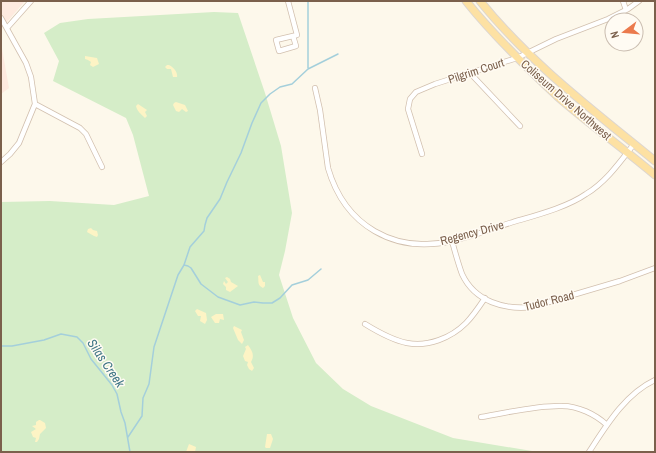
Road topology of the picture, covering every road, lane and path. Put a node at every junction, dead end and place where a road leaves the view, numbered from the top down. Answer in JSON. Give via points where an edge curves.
{"nodes":[{"id":1,"x":30,"y":1,"type":"edge"},
{"id":2,"x":288,"y":1,"type":"edge"},
{"id":3,"x":466,"y":1,"type":"edge"},
{"id":4,"x":480,"y":1,"type":"edge"},
{"id":5,"x":623,"y":1,"type":"edge"},
{"id":6,"x":639,"y":1,"type":"edge"},
{"id":7,"x":626,"y":10,"type":"junction"},
{"id":8,"x":1,"y":18,"type":"edge"},
{"id":9,"x":6,"y":28,"type":"junction"},
{"id":10,"x":295,"y":35,"type":"junction"},
{"id":11,"x":528,"y":53,"type":"junction"},
{"id":12,"x":517,"y":58,"type":"junction"},
{"id":13,"x":470,"y":73,"type":"junction"},
{"id":14,"x":315,"y":88,"type":"dead end"},
{"id":15,"x":35,"y":104,"type":"junction"},
{"id":16,"x":520,"y":126,"type":"dead end"},
{"id":17,"x":634,"y":144,"type":"junction"},
{"id":18,"x":628,"y":152,"type":"junction"},
{"id":19,"x":422,"y":154,"type":"dead end"},
{"id":20,"x":655,"y":161,"type":"edge"},
{"id":21,"x":1,"y":162,"type":"edge"},
{"id":22,"x":102,"y":167,"type":"dead end"},
{"id":23,"x":655,"y":175,"type":"edge"},
{"id":24,"x":452,"y":241,"type":"junction"},
{"id":25,"x":655,"y":268,"type":"edge"},
{"id":26,"x":484,"y":298,"type":"junction"},
{"id":27,"x":365,"y":324,"type":"dead end"},
{"id":28,"x":655,"y":380,"type":"edge"},
{"id":29,"x":481,"y":417,"type":"dead end"},
{"id":30,"x":607,"y":425,"type":"junction"},
{"id":31,"x":589,"y":452,"type":"edge"}],
"edges":[{"from":1,"to":9,"type":"street"},
{"from":2,"to":10,"type":"street"},
{"from":3,"to":12,"type":"main road","name":"Coliseum Drive Northwest"},
{"from":4,"to":11,"type":"main road","name":"Coliseum Drive Northwest"},
{"from":5,"to":7,"type":"street"},
{"from":6,"to":7,"type":"street","name":"Pilgrim Court"},
{"from":7,"to":11,"type":"street","name":"Pilgrim Court"},
{"from":8,"to":9,"type":"street"},
{"from":9,"to":15,"type":"street","via":[[26,63]]},
{"from":10,"to":10,"type":"street","via":[[276,40],[279,51],[296,46]]},
{"from":11,"to":12,"type":"street","name":"Pilgrim Court"},
{"from":11,"to":17,"type":"main road","name":"Coliseum Drive Northwest","via":[[565,88]]},
{"from":12,"to":13,"type":"street","name":"Pilgrim Court"},
{"from":12,"to":18,"type":"main road","name":"Coliseum Drive Northwest","via":[[558,96]]},
{"from":13,"to":16,"type":"street"},
{"from":13,"to":19,"type":"street","name":"Pilgrim Court","via":[[421,89],[412,95],[408,114]]},
{"from":14,"to":24,"type":"street","name":"Regency Drive","via":[[328,168],[335,189],[355,217],[368,227],[396,241],[415,244]]},
{"from":15,"to":21,"type":"street","via":[[19,143]]},
{"from":15,"to":22,"type":"street","via":[[80,128],[86,134]]},
{"from":17,"to":18,"type":"street","name":"Regency Drive"},
{"from":17,"to":20,"type":"main road","name":"Coliseum Drive Northwest"},
{"from":18,"to":23,"type":"main road","name":"Coliseum Drive Northwest"},
{"from":18,"to":24,"type":"street","name":"Regency Drive","via":[[601,182],[585,195],[552,210]]},
{"from":24,"to":26,"type":"street","name":"Tudor Road","via":[[466,281]]},
{"from":25,"to":26,"type":"street","name":"Tudor Road","via":[[532,308],[501,306]]},
{"from":26,"to":27,"type":"street","via":[[472,317],[458,331],[436,341],[406,343],[381,334]]},
{"from":28,"to":30,"type":"street","via":[[630,398]]},
{"from":29,"to":30,"type":"street","via":[[562,406],[591,414]]},
{"from":30,"to":31,"type":"street"}]}
